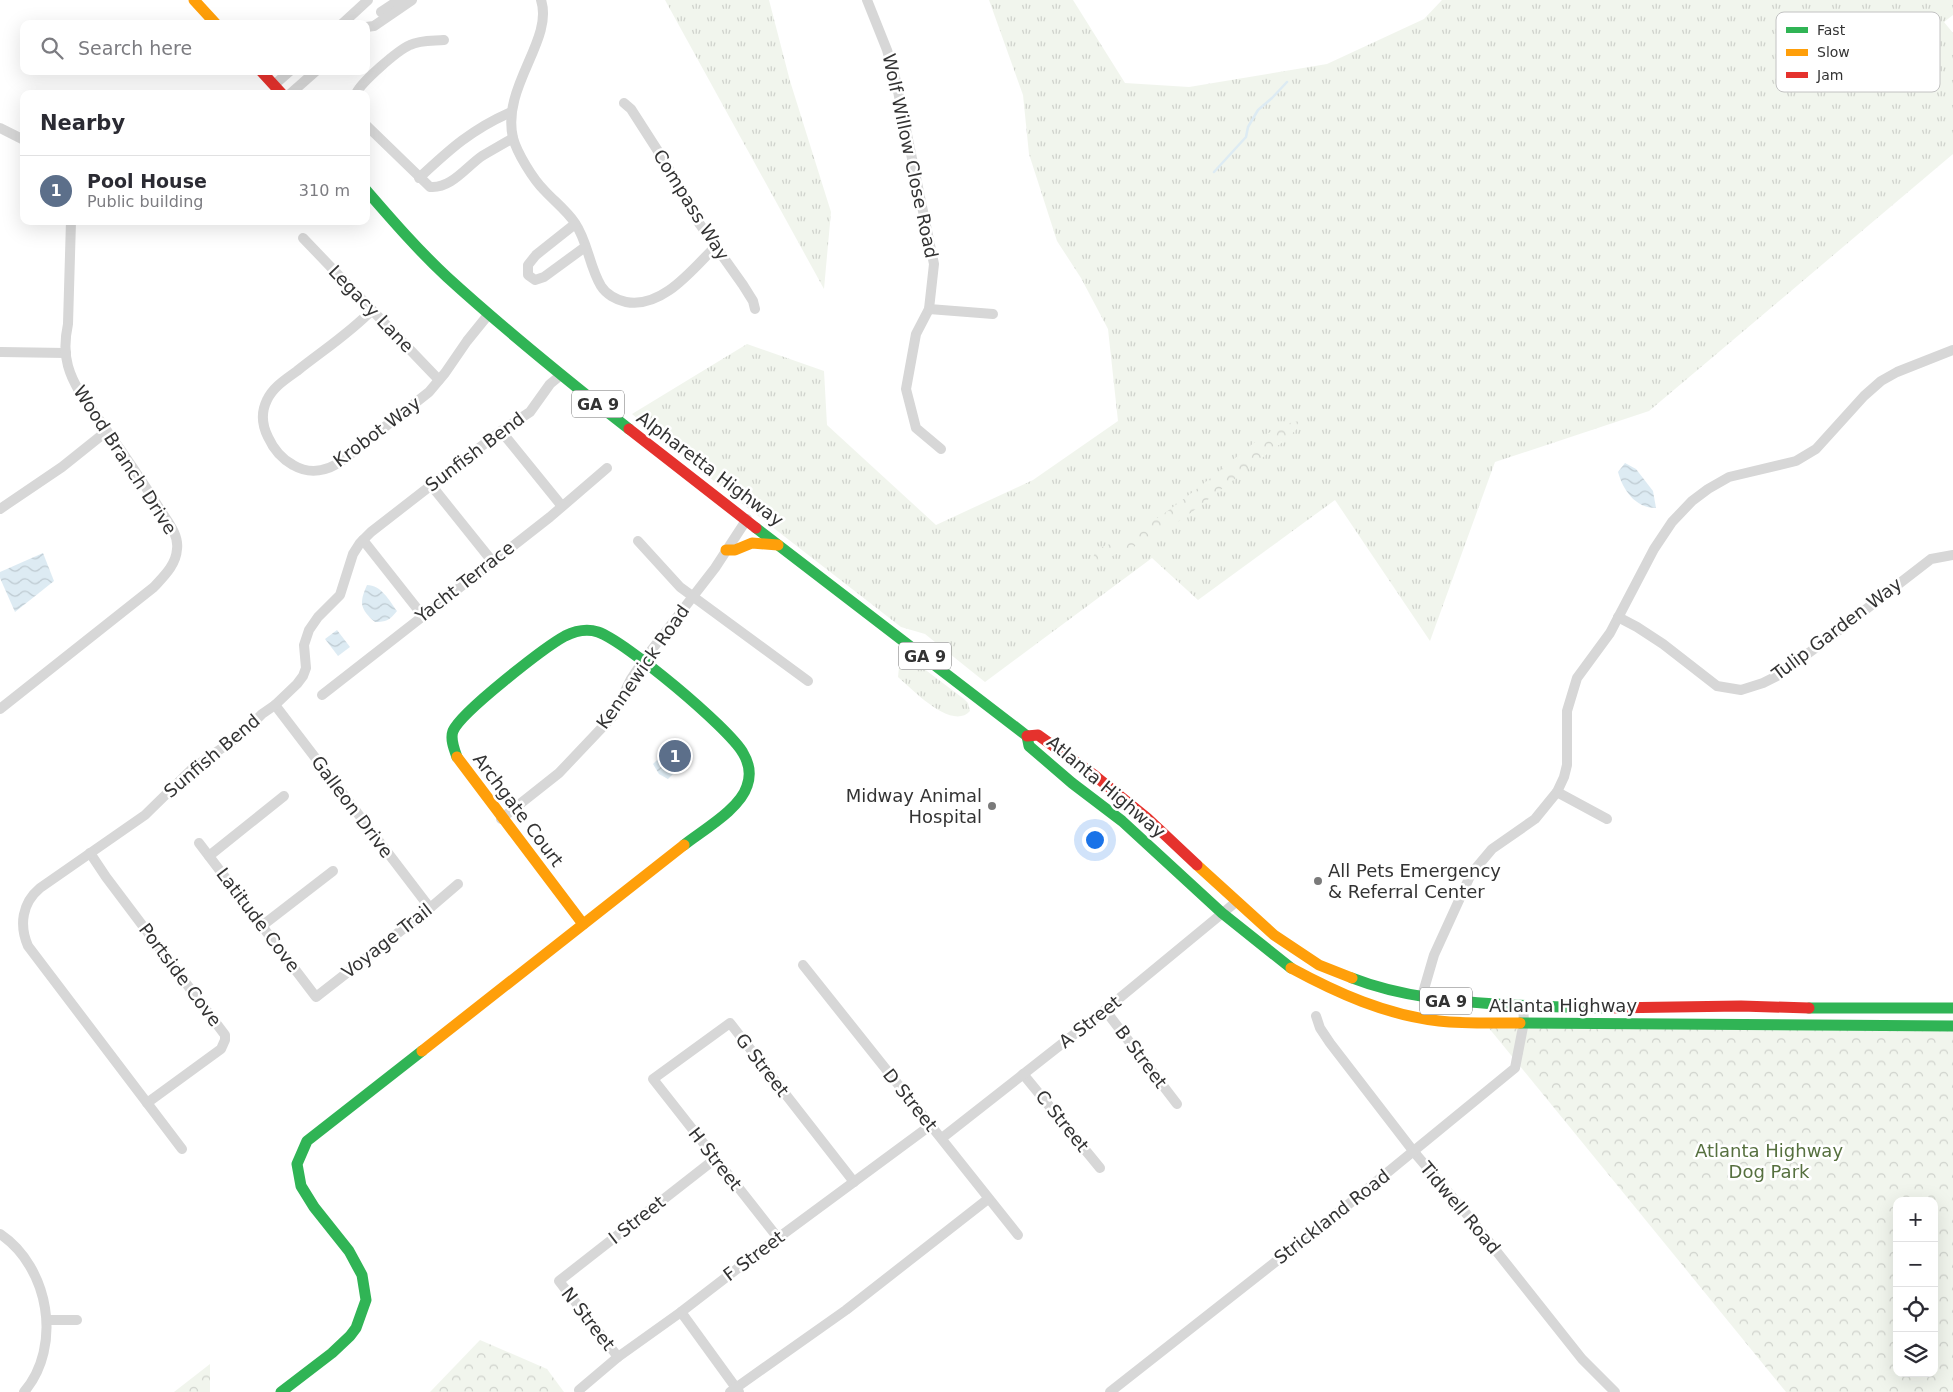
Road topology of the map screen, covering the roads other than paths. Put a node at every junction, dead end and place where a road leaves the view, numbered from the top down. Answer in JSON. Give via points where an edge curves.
{"nodes":[{"id":1,"x":194,"y":0,"type":"edge"},
{"id":2,"x":368,"y":0,"type":"edge"},
{"id":3,"x":541,"y":0,"type":"edge"},
{"id":4,"x":867,"y":0,"type":"edge"},
{"id":5,"x":404,"y":1,"type":"edge"},
{"id":6,"x":212,"y":20,"type":"edge"},
{"id":7,"x":346,"y":20,"type":"edge"},
{"id":8,"x":370,"y":21,"type":"edge"},
{"id":9,"x":370,"y":27,"type":"edge"},
{"id":10,"x":444,"y":40,"type":"dead end"},
{"id":11,"x":265,"y":75,"type":"edge"},
{"id":12,"x":287,"y":75,"type":"edge"},
{"id":13,"x":311,"y":75,"type":"edge"},
{"id":14,"x":278,"y":90,"type":"edge"},
{"id":15,"x":295,"y":90,"type":"edge"},
{"id":16,"x":358,"y":90,"type":"edge"},
{"id":17,"x":624,"y":103,"type":"dead end"},
{"id":18,"x":511,"y":112,"type":"junction"},
{"id":19,"x":0,"y":128,"type":"edge"},
{"id":20,"x":370,"y":129,"type":"edge"},
{"id":21,"x":20,"y":138,"type":"edge"},
{"id":22,"x":513,"y":138,"type":"junction"},
{"id":23,"x":419,"y":178,"type":"junction"},
{"id":24,"x":370,"y":195,"type":"edge"},
{"id":25,"x":575,"y":224,"type":"junction"},
{"id":26,"x":71,"y":225,"type":"edge"},
{"id":27,"x":303,"y":238,"type":"dead end"},
{"id":28,"x":585,"y":247,"type":"junction"},
{"id":29,"x":715,"y":247,"type":"junction"},
{"id":30,"x":755,"y":309,"type":"dead end"},
{"id":31,"x":929,"y":309,"type":"junction"},
{"id":32,"x":372,"y":310,"type":"junction"},
{"id":33,"x":993,"y":314,"type":"dead end"},
{"id":34,"x":488,"y":315,"type":"junction"},
{"id":35,"x":1953,"y":350,"type":"edge"},
{"id":36,"x":1,"y":352,"type":"edge"},
{"id":37,"x":66,"y":353,"type":"junction"},
{"id":38,"x":561,"y":375,"type":"junction"},
{"id":39,"x":439,"y":380,"type":"junction"},
{"id":40,"x":108,"y":431,"type":"junction"},
{"id":41,"x":501,"y":431,"type":"junction"},
{"id":42,"x":942,"y":448,"type":"dead end"},
{"id":43,"x":607,"y":468,"type":"dead end"},
{"id":44,"x":432,"y":485,"type":"junction"},
{"id":45,"x":562,"y":505,"type":"junction"},
{"id":46,"x":0,"y":509,"type":"edge"},
{"id":47,"x":747,"y":519,"type":"junction"},
{"id":48,"x":363,"y":540,"type":"junction"},
{"id":49,"x":638,"y":541,"type":"dead end"},
{"id":50,"x":781,"y":545,"type":"junction"},
{"id":51,"x":726,"y":550,"type":"junction"},
{"id":52,"x":1953,"y":554,"type":"edge"},
{"id":53,"x":492,"y":561,"type":"junction"},
{"id":54,"x":692,"y":597,"type":"junction"},
{"id":55,"x":423,"y":616,"type":"junction"},
{"id":56,"x":1618,"y":617,"type":"junction"},
{"id":57,"x":643,"y":661,"type":"junction"},
{"id":58,"x":808,"y":681,"type":"dead end"},
{"id":59,"x":322,"y":695,"type":"dead end"},
{"id":60,"x":275,"y":705,"type":"junction"},
{"id":61,"x":0,"y":709,"type":"edge"},
{"id":62,"x":1027,"y":736,"type":"junction"},
{"id":63,"x":1557,"y":792,"type":"junction"},
{"id":64,"x":284,"y":796,"type":"dead end"},
{"id":65,"x":501,"y":819,"type":"junction"},
{"id":66,"x":1607,"y":819,"type":"dead end"},
{"id":67,"x":199,"y":843,"type":"dead end"},
{"id":68,"x":90,"y":853,"type":"junction"},
{"id":69,"x":209,"y":856,"type":"junction"},
{"id":70,"x":333,"y":871,"type":"dead end"},
{"id":71,"x":458,"y":884,"type":"dead end"},
{"id":72,"x":1236,"y":902,"type":"junction"},
{"id":73,"x":430,"y":908,"type":"junction"},
{"id":74,"x":1222,"y":913,"type":"junction"},
{"id":75,"x":583,"y":924,"type":"junction"},
{"id":76,"x":262,"y":925,"type":"junction"},
{"id":77,"x":803,"y":965,"type":"dead end"},
{"id":78,"x":1422,"y":996,"type":"junction"},
{"id":79,"x":316,"y":997,"type":"joint"},
{"id":80,"x":1523,"y":1006,"type":"junction"},
{"id":81,"x":1953,"y":1008,"type":"edge"},
{"id":82,"x":1105,"y":1010,"type":"junction"},
{"id":83,"x":1316,"y":1016,"type":"dead end"},
{"id":84,"x":1524,"y":1022,"type":"junction"},
{"id":85,"x":1953,"y":1026,"type":"edge"},
{"id":86,"x":1023,"y":1074,"type":"junction"},
{"id":87,"x":653,"y":1079,"type":"joint"},
{"id":88,"x":147,"y":1103,"type":"junction"},
{"id":89,"x":1177,"y":1104,"type":"dead end"},
{"id":90,"x":931,"y":1125,"type":"junction"},
{"id":91,"x":942,"y":1138,"type":"junction"},
{"id":92,"x":182,"y":1148,"type":"dead end"},
{"id":93,"x":1414,"y":1152,"type":"junction"},
{"id":94,"x":715,"y":1159,"type":"junction"},
{"id":95,"x":1100,"y":1168,"type":"dead end"},
{"id":96,"x":854,"y":1182,"type":"junction"},
{"id":97,"x":988,"y":1199,"type":"junction"},
{"id":98,"x":0,"y":1234,"type":"edge"},
{"id":99,"x":1018,"y":1235,"type":"dead end"},
{"id":100,"x":778,"y":1238,"type":"junction"},
{"id":101,"x":559,"y":1281,"type":"joint"},
{"id":102,"x":681,"y":1312,"type":"junction"},
{"id":103,"x":47,"y":1320,"type":"junction"},
{"id":104,"x":76,"y":1320,"type":"dead end"},
{"id":105,"x":618,"y":1357,"type":"junction"},
{"id":106,"x":579,"y":1390,"type":"dead end"},
{"id":107,"x":735,"y":1391,"type":"edge"},
{"id":108,"x":24,"y":1392,"type":"edge"},
{"id":109,"x":281,"y":1392,"type":"edge"},
{"id":110,"x":1110,"y":1392,"type":"edge"},
{"id":111,"x":1615,"y":1392,"type":"edge"}],
"edges":[{"from":1,"to":6,"type":"main road"},
{"from":2,"to":7,"type":"street"},
{"from":3,"to":18,"type":"street","via":[[540,33]]},
{"from":4,"to":31,"type":"street","name":"Wolf Willow Close Road","via":[[895,77],[932,254],[934,264]]},
{"from":5,"to":8,"type":"street"},
{"from":5,"to":9,"type":"street"},
{"from":10,"to":16,"type":"street","via":[[410,44],[361,84]]},
{"from":11,"to":14,"type":"main road"},
{"from":12,"to":14,"type":"street"},
{"from":13,"to":15,"type":"street"},
{"from":17,"to":29,"type":"street","name":"Compass Way","via":[[665,162]]},
{"from":18,"to":22,"type":"street"},
{"from":18,"to":23,"type":"street","via":[[467,136]]},
{"from":19,"to":21,"type":"street"},
{"from":20,"to":23,"type":"street"},
{"from":22,"to":23,"type":"street","via":[[438,188],[430,187]]},
{"from":22,"to":25,"type":"street","via":[[538,183]]},
{"from":24,"to":34,"type":"main road","name":"Alpharetta Highway","number":"GA 9","via":[[412,242]]},
{"from":25,"to":28,"type":"street"},
{"from":25,"to":28,"type":"street","via":[[536,255],[528,265],[528,275],[535,280],[544,277]]},
{"from":26,"to":37,"type":"street","name":"Wood Branch Drive"},
{"from":27,"to":32,"type":"street","name":"Legacy Lane"},
{"from":28,"to":29,"type":"street","via":[[602,287],[620,301],[633,304],[647,302],[666,292]]},
{"from":29,"to":30,"type":"street","name":"Compass Way","via":[[753,301]]},
{"from":31,"to":33,"type":"street"},
{"from":31,"to":42,"type":"street","name":"Wolf Willow Close Road","via":[[916,334],[906,389],[916,428]]},
{"from":32,"to":39,"type":"street","name":"Legacy Lane"},
{"from":32,"to":39,"type":"street","name":"Krobot Way","via":[[268,397],[264,408],[264,428],[283,458],[306,470],[324,470],[337,464],[429,392]]},
{"from":34,"to":38,"type":"main road","name":"Alpharetta Highway","number":"GA 9"},
{"from":34,"to":39,"type":"street","name":"Krobot Way"},
{"from":35,"to":56,"type":"street","via":[[1881,381],[1816,449],[1796,461],[1729,477],[1708,489],[1672,522]]},
{"from":36,"to":37,"type":"street"},
{"from":37,"to":40,"type":"street","name":"Wood Branch Drive","via":[[78,391]]},
{"from":38,"to":41,"type":"street","name":"Sunfish Bend","via":[[550,384],[530,412]]},
{"from":38,"to":47,"type":"main road","name":"Alpharetta Highway","number":"GA 9"},
{"from":40,"to":46,"type":"street"},
{"from":40,"to":61,"type":"street","name":"Wood Branch Drive","via":[[176,534],[178,548],[174,562],[154,587]]},
{"from":41,"to":44,"type":"street","name":"Sunfish Bend"},
{"from":41,"to":45,"type":"street"},
{"from":43,"to":45,"type":"street","name":"Yacht Terrace"},
{"from":44,"to":48,"type":"street","name":"Sunfish Bend"},
{"from":44,"to":53,"type":"street"},
{"from":45,"to":53,"type":"street","name":"Yacht Terrace"},
{"from":47,"to":50,"type":"main road","name":"Alpharetta Highway","number":"GA 9"},
{"from":47,"to":51,"type":"street","name":"Kennewick Road"},
{"from":48,"to":55,"type":"street"},
{"from":48,"to":60,"type":"street","name":"Sunfish Bend","via":[[351,558],[340,595],[315,620],[307,634],[303,676]]},
{"from":49,"to":54,"type":"street"},
{"from":50,"to":51,"type":"main road","via":[[752,542],[735,550]]},
{"from":50,"to":62,"type":"main road","name":"Alpharetta Highway","number":"GA 9"},
{"from":51,"to":54,"type":"street","name":"Kennewick Road"},
{"from":52,"to":56,"type":"street","name":"Tulip Garden Way","via":[[1931,559],[1777,676],[1741,690],[1717,686],[1663,644]]},
{"from":53,"to":55,"type":"street","name":"Yacht Terrace"},
{"from":54,"to":57,"type":"street","name":"Kennewick Road"},
{"from":54,"to":58,"type":"street"},
{"from":55,"to":59,"type":"street","name":"Yacht Terrace"},
{"from":56,"to":63,"type":"street","via":[[1577,678],[1567,711],[1564,777]]},
{"from":57,"to":65,"type":"street","name":"Kennewick Road","via":[[613,716],[559,773]]},
{"from":57,"to":65,"type":"main road","name":"Archgate Court","via":[[604,634],[576,631],[561,638],[471,709],[454,730],[452,745],[458,761]]},
{"from":57,"to":75,"type":"main road","name":"Archgate Court","via":[[738,744],[749,764],[749,781],[745,793],[732,808]]},
{"from":60,"to":68,"type":"street","name":"Sunfish Bend","via":[[241,736],[193,768],[145,815]]},
{"from":60,"to":73,"type":"street","name":"Galleon Drive"},
{"from":62,"to":72,"type":"main road","name":"Atlanta Highway","number":"GA 9","via":[[1038,735],[1106,784]]},
{"from":62,"to":74,"type":"main road","name":"Atlanta Highway","number":"GA 9","via":[[1029,746],[1122,821]]},
{"from":63,"to":66,"type":"street"},
{"from":63,"to":78,"type":"street","via":[[1535,819],[1492,849],[1471,874],[1434,955]]},
{"from":64,"to":69,"type":"street"},
{"from":65,"to":75,"type":"main road","name":"Archgate Court"},
{"from":67,"to":69,"type":"street","name":"Latitude Cove"},
{"from":68,"to":88,"type":"street","name":"Sunfish Bend","via":[[30,897],[23,917],[24,935],[31,952]]},
{"from":68,"to":88,"type":"street","name":"Portside Cove","via":[[225,1035],[221,1049]]},
{"from":69,"to":76,"type":"street","name":"Latitude Cove"},
{"from":70,"to":76,"type":"street"},
{"from":71,"to":73,"type":"street","name":"Voyage Trail"},
{"from":72,"to":74,"type":"street","name":"A Street"},
{"from":72,"to":78,"type":"main road","name":"Atlanta Highway","number":"GA 9","via":[[1318,965],[1366,984]]},
{"from":73,"to":79,"type":"street","name":"Voyage Trail"},
{"from":74,"to":82,"type":"street","name":"A Street"},
{"from":74,"to":84,"type":"main road","name":"Atlanta Highway","number":"GA 9","via":[[1294,970],[1378,1008],[1438,1021]]},
{"from":75,"to":109,"type":"main road","name":"Archgate Court","via":[[312,1135],[302,1147],[296,1167],[298,1181],[307,1198],[358,1265],[366,1295],[362,1315],[350,1336]]},
{"from":76,"to":79,"type":"street","name":"Latitude Cove"},
{"from":77,"to":90,"type":"street","name":"D Street"},
{"from":78,"to":80,"type":"main road","name":"Atlanta Highway","number":"GA 9","via":[[1444,1001]]},
{"from":80,"to":81,"type":"main road","name":"Atlanta Highway","number":"GA 9"},
{"from":80,"to":84,"type":"street","name":"Strickland Road"},
{"from":82,"to":86,"type":"street","name":"A Street"},
{"from":82,"to":89,"type":"street","name":"B Street"},
{"from":83,"to":93,"type":"street","name":"Tidwell Road","via":[[1330,1043]]},
{"from":84,"to":85,"type":"main road","name":"Atlanta Highway","number":"GA 9"},
{"from":84,"to":93,"type":"street","name":"Strickland Road","via":[[1515,1068]]},
{"from":86,"to":91,"type":"street","name":"A Street"},
{"from":86,"to":95,"type":"street","name":"C Street"},
{"from":87,"to":94,"type":"street","name":"H Street"},
{"from":87,"to":96,"type":"street","name":"G Street","via":[[730,1023]]},
{"from":88,"to":92,"type":"street","name":"Sunfish Bend"},
{"from":90,"to":91,"type":"street","name":"D Street"},
{"from":90,"to":96,"type":"street","name":"F Street"},
{"from":91,"to":97,"type":"street","name":"D Street"},
{"from":93,"to":110,"type":"street","name":"Strickland Road"},
{"from":93,"to":111,"type":"street","name":"Tidwell Road","via":[[1582,1359]]},
{"from":94,"to":100,"type":"street","name":"H Street"},
{"from":94,"to":101,"type":"street","name":"I Street"},
{"from":96,"to":100,"type":"street","name":"F Street"},
{"from":97,"to":99,"type":"street","name":"D Street"},
{"from":97,"to":107,"type":"street","via":[[846,1310]]},
{"from":98,"to":103,"type":"street","via":[[30,1267],[42,1292]]},
{"from":100,"to":102,"type":"street","name":"F Street"},
{"from":101,"to":105,"type":"street","name":"N Street"},
{"from":102,"to":105,"type":"street","name":"F Street"},
{"from":102,"to":107,"type":"street"},
{"from":103,"to":104,"type":"street"},
{"from":103,"to":108,"type":"street","via":[[41,1361]]},
{"from":105,"to":106,"type":"street","name":"F Street"}]}
